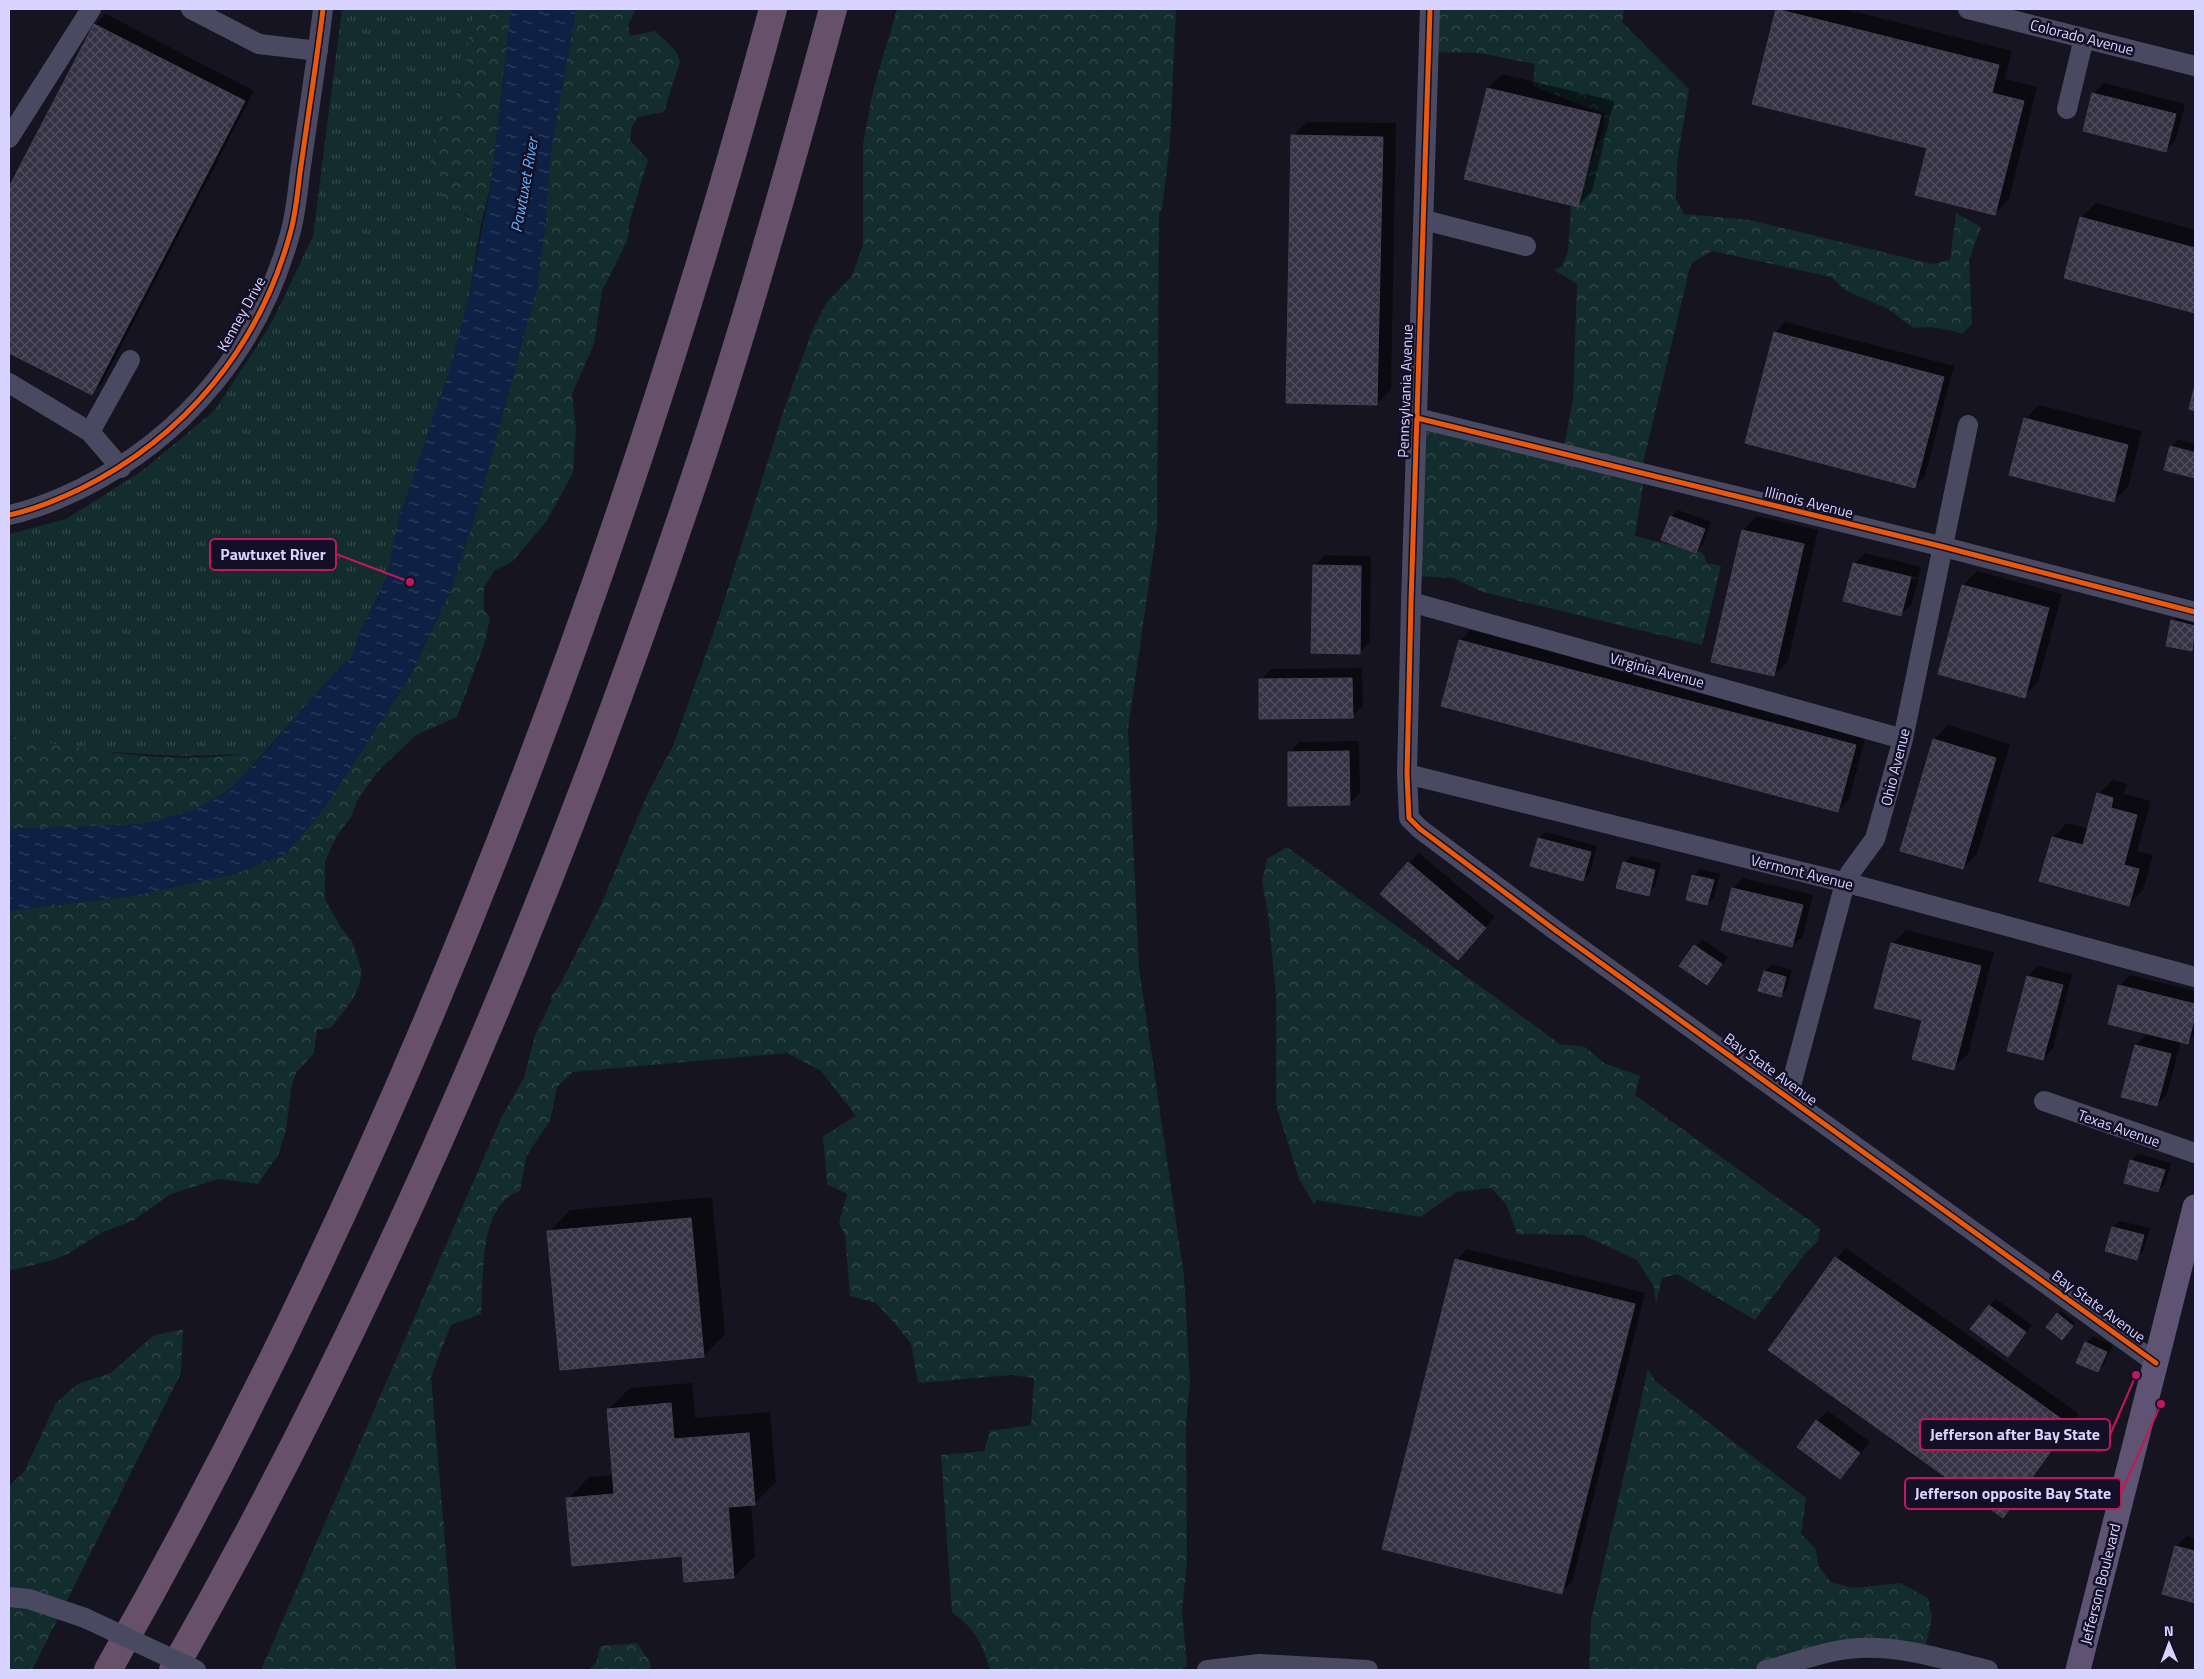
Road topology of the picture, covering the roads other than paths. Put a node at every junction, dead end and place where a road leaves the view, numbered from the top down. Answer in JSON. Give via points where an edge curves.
{"nodes":[{"id":1,"x":91,"y":9,"type":"edge"},
{"id":2,"x":191,"y":9,"type":"edge"},
{"id":3,"x":323,"y":9,"type":"edge"},
{"id":4,"x":773,"y":9,"type":"edge"},
{"id":5,"x":832,"y":9,"type":"edge"},
{"id":6,"x":839,"y":9,"type":"edge"},
{"id":7,"x":1430,"y":9,"type":"edge"},
{"id":8,"x":1968,"y":9,"type":"edge"},
{"id":9,"x":2084,"y":38,"type":"junction"},
{"id":10,"x":824,"y":39,"type":"junction"},
{"id":11,"x":318,"y":51,"type":"junction"},
{"id":12,"x":2195,"y":66,"type":"edge"},
{"id":13,"x":2067,"y":109,"type":"dead end"},
{"id":14,"x":9,"y":138,"type":"edge"},
{"id":15,"x":1424,"y":220,"type":"junction"},
{"id":16,"x":1526,"y":246,"type":"dead end"},
{"id":17,"x":130,"y":360,"type":"dead end"},
{"id":18,"x":9,"y":383,"type":"edge"},
{"id":19,"x":1417,"y":418,"type":"junction"},
{"id":20,"x":1968,"y":425,"type":"dead end"},
{"id":21,"x":90,"y":432,"type":"junction"},
{"id":22,"x":121,"y":468,"type":"junction"},
{"id":23,"x":9,"y":515,"type":"edge"},
{"id":24,"x":1944,"y":547,"type":"junction"},
{"id":25,"x":1411,"y":602,"type":"junction"},
{"id":26,"x":2195,"y":612,"type":"edge"},
{"id":27,"x":1903,"y":738,"type":"junction"},
{"id":28,"x":1406,"y":774,"type":"junction"},
{"id":29,"x":1845,"y":883,"type":"junction"},
{"id":30,"x":2195,"y":977,"type":"edge"},
{"id":31,"x":1788,"y":1097,"type":"junction"},
{"id":32,"x":2044,"y":1101,"type":"dead end"},
{"id":33,"x":2195,"y":1154,"type":"edge"},
{"id":34,"x":2195,"y":1207,"type":"edge"},
{"id":35,"x":2156,"y":1363,"type":"junction"},
{"id":36,"x":9,"y":1597,"type":"edge"},
{"id":37,"x":1954,"y":1666,"type":"edge"},
{"id":38,"x":108,"y":1670,"type":"edge"},
{"id":39,"x":173,"y":1670,"type":"edge"},
{"id":40,"x":196,"y":1670,"type":"edge"},
{"id":41,"x":1207,"y":1670,"type":"edge"},
{"id":42,"x":1368,"y":1670,"type":"edge"},
{"id":43,"x":1766,"y":1670,"type":"edge"},
{"id":44,"x":1988,"y":1670,"type":"edge"},
{"id":45,"x":2078,"y":1670,"type":"edge"}],
"edges":[{"from":1,"to":14,"type":"street"},
{"from":2,"to":11,"type":"street","via":[[258,44]]},
{"from":3,"to":11,"type":"street","name":"Kenney Drive"},
{"from":4,"to":38,"type":"highway","via":[[711,232],[644,444],[559,689],[480,893],[374,1142],[307,1287],[213,1475]]},
{"from":5,"to":10,"type":"highway"},
{"from":6,"to":10,"type":"highway"},
{"from":7,"to":15,"type":"street","name":"Pennsylvania Avenue"},
{"from":8,"to":9,"type":"street","name":"Colorado Avenue"},
{"from":9,"to":12,"type":"street","name":"Colorado Avenue"},
{"from":9,"to":13,"type":"street"},
{"from":10,"to":39,"type":"highway","via":[[769,239],[705,446],[614,709],[539,904],[450,1114],[367,1294],[274,1483]]},
{"from":11,"to":22,"type":"street","name":"Kenney Drive","via":[[291,232],[260,313],[210,389],[178,423]]},
{"from":15,"to":16,"type":"street"},
{"from":15,"to":19,"type":"street","name":"Pennsylvania Avenue"},
{"from":17,"to":21,"type":"street"},
{"from":18,"to":21,"type":"street"},
{"from":19,"to":24,"type":"street","name":"Illinois Avenue"},
{"from":19,"to":25,"type":"street","name":"Pennsylvania Avenue"},
{"from":20,"to":24,"type":"street","name":"Ohio Avenue"},
{"from":21,"to":22,"type":"street"},
{"from":22,"to":23,"type":"street","name":"Kenney Drive","via":[[60,498]]},
{"from":24,"to":26,"type":"street","name":"Illinois Avenue"},
{"from":24,"to":27,"type":"street","name":"Ohio Avenue"},
{"from":25,"to":27,"type":"street","name":"Virginia Avenue"},
{"from":25,"to":28,"type":"street","name":"Pennsylvania Avenue"},
{"from":27,"to":29,"type":"street","name":"Ohio Avenue","via":[[1875,839]]},
{"from":28,"to":29,"type":"street","name":"Vermont Avenue"},
{"from":28,"to":31,"type":"street","name":"Bay State Avenue","via":[[1407,813],[1420,829]]},
{"from":29,"to":30,"type":"street","name":"Vermont Avenue"},
{"from":29,"to":31,"type":"street","name":"Ohio Avenue"},
{"from":31,"to":35,"type":"street","name":"Bay State Avenue"},
{"from":32,"to":33,"type":"street","name":"Texas Avenue"},
{"from":34,"to":35,"type":"main road","name":"Jefferson Boulevard"},
{"from":35,"to":45,"type":"main road","name":"Jefferson Boulevard"},
{"from":36,"to":40,"type":"street","bridge":true,"via":[[30,1599],[85,1618]]},
{"from":37,"to":43,"type":"street","via":[[1902,1650],[1860,1648]]},
{"from":37,"to":44,"type":"street"},
{"from":41,"to":42,"type":"street","via":[[1260,1664]]}]}
